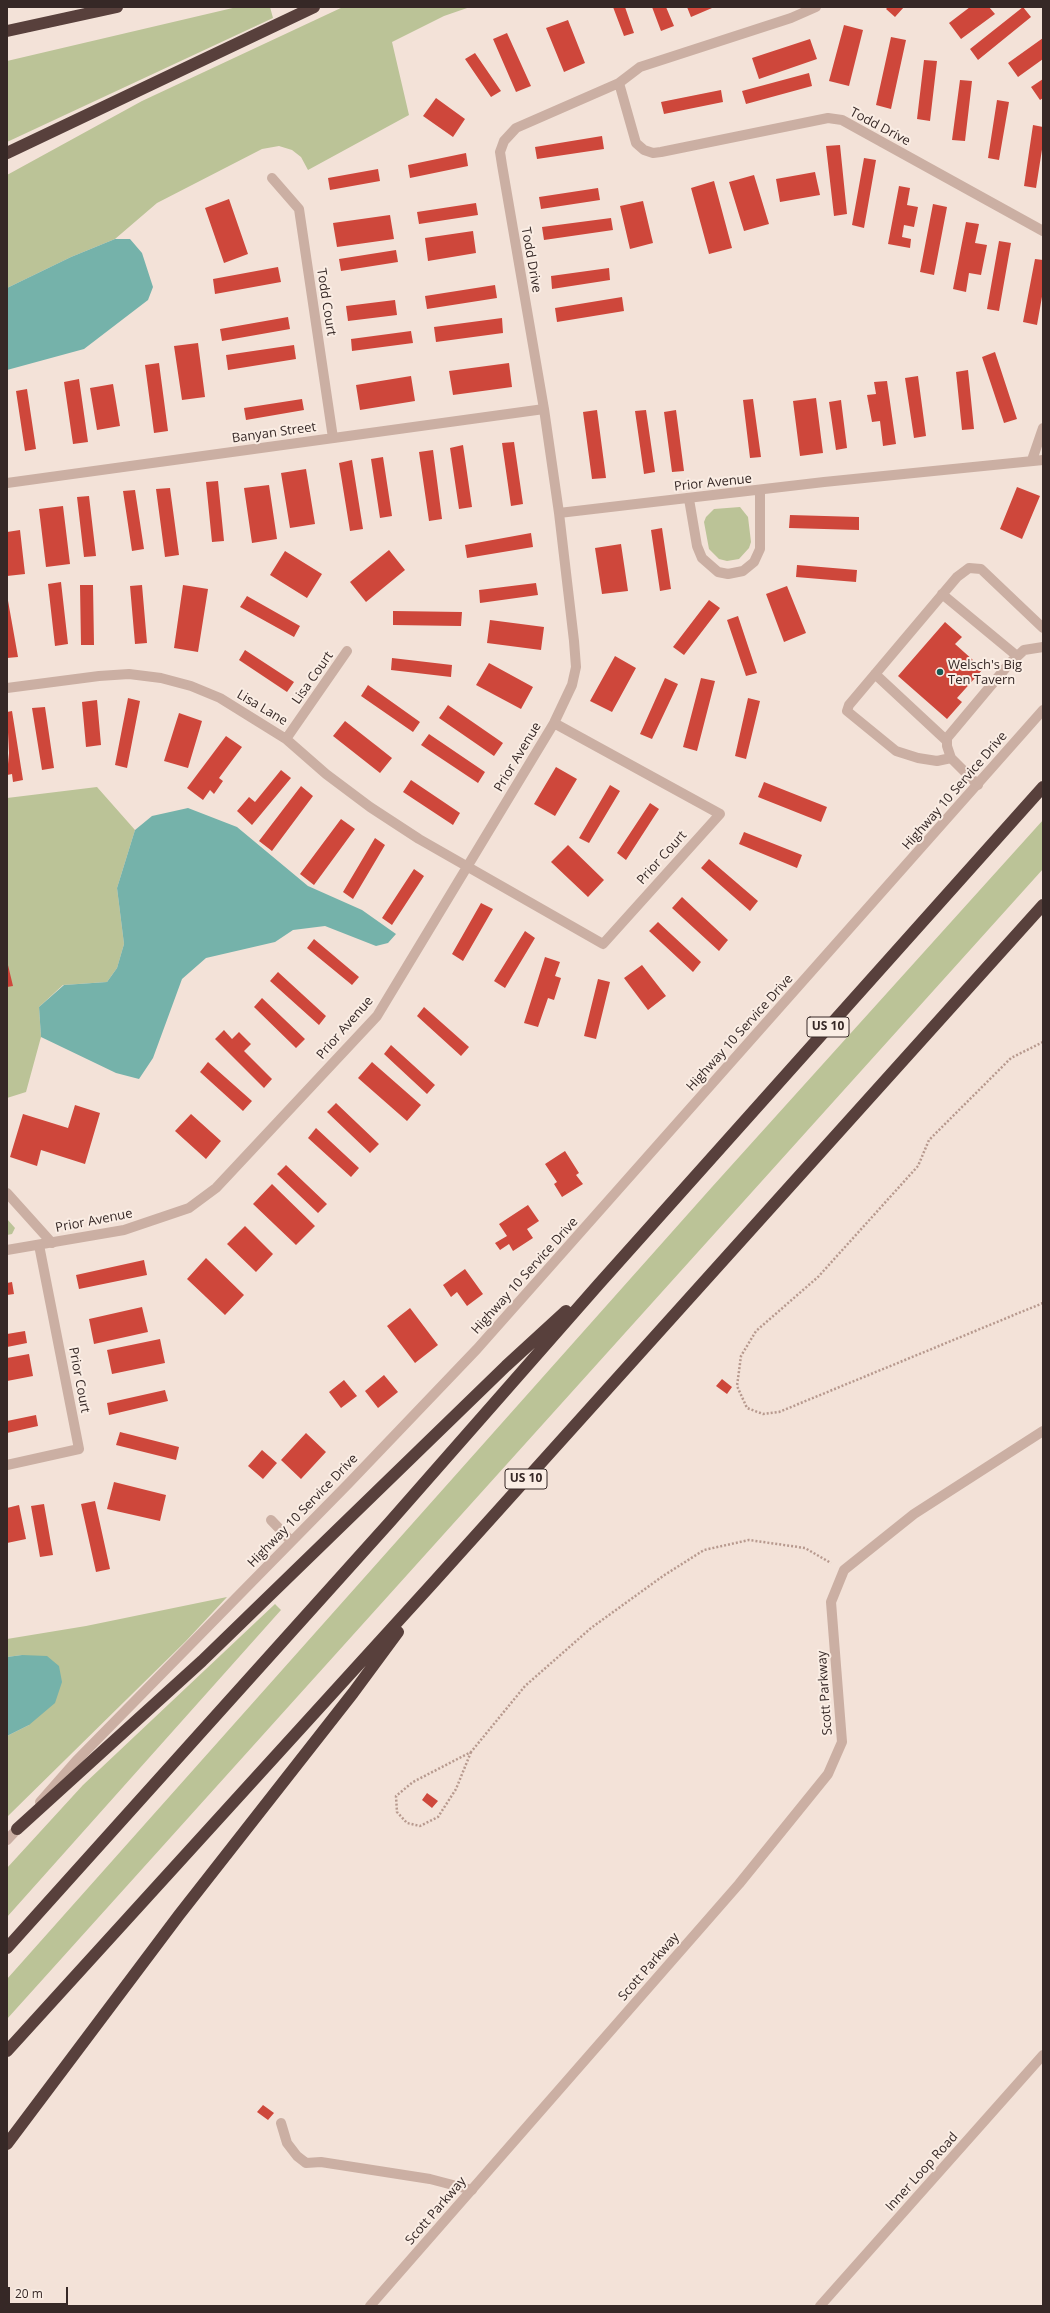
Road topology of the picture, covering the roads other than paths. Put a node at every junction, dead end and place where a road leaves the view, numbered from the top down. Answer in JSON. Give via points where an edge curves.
{"nodes":[{"id":1,"x":117,"y":7,"type":"edge"},
{"id":2,"x":314,"y":7,"type":"edge"},
{"id":3,"x":816,"y":7,"type":"edge"},
{"id":4,"x":7,"y":31,"type":"edge"},
{"id":5,"x":619,"y":83,"type":"junction"},
{"id":6,"x":7,"y":153,"type":"edge"},
{"id":7,"x":272,"y":178,"type":"dead end"},
{"id":8,"x":1043,"y":231,"type":"edge"},
{"id":9,"x":544,"y":409,"type":"junction"},
{"id":10,"x":1043,"y":428,"type":"edge"},
{"id":11,"x":333,"y":438,"type":"junction"},
{"id":12,"x":1032,"y":460,"type":"junction"},
{"id":13,"x":1043,"y":460,"type":"edge"},
{"id":14,"x":7,"y":483,"type":"edge"},
{"id":15,"x":760,"y":491,"type":"junction"},
{"id":16,"x":689,"y":499,"type":"junction"},
{"id":17,"x":559,"y":513,"type":"junction"},
{"id":18,"x":942,"y":594,"type":"junction"},
{"id":19,"x":1043,"y":628,"type":"edge"},
{"id":20,"x":1038,"y":647,"type":"edge"},
{"id":21,"x":347,"y":651,"type":"dead end"},
{"id":22,"x":1017,"y":656,"type":"junction"},
{"id":23,"x":875,"y":674,"type":"junction"},
{"id":24,"x":7,"y":688,"type":"edge"},
{"id":25,"x":1043,"y":710,"type":"edge"},
{"id":26,"x":554,"y":723,"type":"junction"},
{"id":27,"x":286,"y":738,"type":"junction"},
{"id":28,"x":947,"y":743,"type":"junction"},
{"id":29,"x":952,"y":758,"type":"junction"},
{"id":30,"x":978,"y":785,"type":"junction"},
{"id":31,"x":1043,"y":788,"type":"edge"},
{"id":32,"x":467,"y":866,"type":"junction"},
{"id":33,"x":1043,"y":905,"type":"edge"},
{"id":34,"x":7,"y":1193,"type":"edge"},
{"id":35,"x":52,"y":1243,"type":"junction"},
{"id":36,"x":39,"y":1245,"type":"junction"},
{"id":37,"x":7,"y":1250,"type":"edge"},
{"id":38,"x":614,"y":1267,"type":"junction"},
{"id":39,"x":1043,"y":1431,"type":"edge"},
{"id":40,"x":7,"y":1465,"type":"edge"},
{"id":41,"x":271,"y":1520,"type":"dead end"},
{"id":42,"x":291,"y":1541,"type":"junction"},
{"id":43,"x":432,"y":1584,"type":"junction"},
{"id":44,"x":17,"y":1829,"type":"junction"},
{"id":45,"x":7,"y":1840,"type":"edge"},
{"id":46,"x":7,"y":1948,"type":"edge"},
{"id":47,"x":7,"y":2051,"type":"edge"},
{"id":48,"x":1043,"y":2054,"type":"edge"},
{"id":49,"x":281,"y":2123,"type":"dead end"},
{"id":50,"x":7,"y":2144,"type":"edge"},
{"id":51,"x":472,"y":2190,"type":"junction"},
{"id":52,"x":370,"y":2306,"type":"edge"},
{"id":53,"x":820,"y":2306,"type":"edge"}],
"edges":[{"from":1,"to":4,"type":"highway"},
{"from":2,"to":6,"type":"highway"},
{"from":3,"to":5,"type":"street","name":"Todd Drive","via":[[791,18],[640,67]]},
{"from":5,"to":8,"type":"street","name":"Todd Drive","via":[[636,143],[644,150],[661,152],[828,118],[842,120]]},
{"from":5,"to":9,"type":"street","name":"Todd Drive","via":[[516,128],[504,141],[500,152]]},
{"from":7,"to":11,"type":"street","name":"Todd Court","via":[[298,210]]},
{"from":9,"to":11,"type":"street","name":"Banyan Street"},
{"from":9,"to":17,"type":"street","name":"Todd Drive"},
{"from":10,"to":12,"type":"street"},
{"from":11,"to":14,"type":"street","name":"Banyan Street"},
{"from":12,"to":13,"type":"street","name":"Prior Avenue"},
{"from":12,"to":15,"type":"street","name":"Prior Avenue"},
{"from":15,"to":16,"type":"street","name":"Prior Avenue"},
{"from":15,"to":16,"type":"street","via":[[760,549],[754,562],[743,571],[728,574],[718,572],[702,558],[697,546]]},
{"from":16,"to":17,"type":"street","name":"Prior Avenue"},
{"from":17,"to":26,"type":"street","name":"Prior Avenue","via":[[576,667],[572,685]]},
{"from":18,"to":19,"type":"street","via":[[956,577],[969,568],[981,569]]},
{"from":18,"to":22,"type":"street"},
{"from":18,"to":23,"type":"street"},
{"from":20,"to":22,"type":"street","via":[[1024,650]]},
{"from":21,"to":27,"type":"street","name":"Lisa Court"},
{"from":22,"to":28,"type":"street","via":[[951,732]]},
{"from":23,"to":28,"type":"street"},
{"from":23,"to":29,"type":"street","via":[[849,705],[848,712],[896,751],[937,761]]},
{"from":24,"to":27,"type":"street","name":"Lisa Lane","via":[[129,674],[161,678],[191,686],[220,698]]},
{"from":25,"to":30,"type":"street","name":"Highway 10 Service Drive"},
{"from":26,"to":32,"type":"street","name":"Prior Avenue"},
{"from":26,"to":32,"type":"street","name":"Prior Court","via":[[720,814],[603,944]]},
{"from":27,"to":32,"type":"street","name":"Lisa Lane","via":[[326,774],[370,807]]},
{"from":28,"to":29,"type":"street"},
{"from":29,"to":30,"type":"street"},
{"from":30,"to":42,"type":"street","name":"Highway 10 Service Drive","via":[[477,1349]]},
{"from":31,"to":38,"type":"highway","number":"US 10"},
{"from":32,"to":35,"type":"street","name":"Prior Avenue","via":[[377,1016],[216,1188],[190,1208],[158,1220],[124,1230]]},
{"from":33,"to":43,"type":"highway","number":"US 10"},
{"from":34,"to":35,"type":"street"},
{"from":35,"to":36,"type":"street","name":"Prior Avenue"},
{"from":36,"to":37,"type":"street","name":"Prior Avenue"},
{"from":36,"to":40,"type":"street","name":"Prior Court","via":[[79,1449]]},
{"from":38,"to":44,"type":"highway","via":[[506,1366],[202,1661]]},
{"from":38,"to":46,"type":"highway","number":"US 10","via":[[389,1523]]},
{"from":39,"to":51,"type":"street","name":"Scott Parkway","via":[[914,1514],[844,1570],[831,1602],[842,1742],[828,1774],[740,1884]]},
{"from":41,"to":42,"type":"street"},
{"from":42,"to":44,"type":"street","name":"Highway 10 Service Drive","via":[[76,1761]]},
{"from":43,"to":47,"type":"highway","number":"US 10"},
{"from":43,"to":50,"type":"highway","via":[[353,1693],[184,1909]]},
{"from":44,"to":45,"type":"street","name":"Highway 10 Service Drive"},
{"from":48,"to":53,"type":"street","name":"Inner Loop Road"},
{"from":49,"to":51,"type":"street","via":[[287,2143],[306,2163],[321,2162],[430,2180]]},
{"from":51,"to":52,"type":"street","name":"Scott Parkway"}]}
